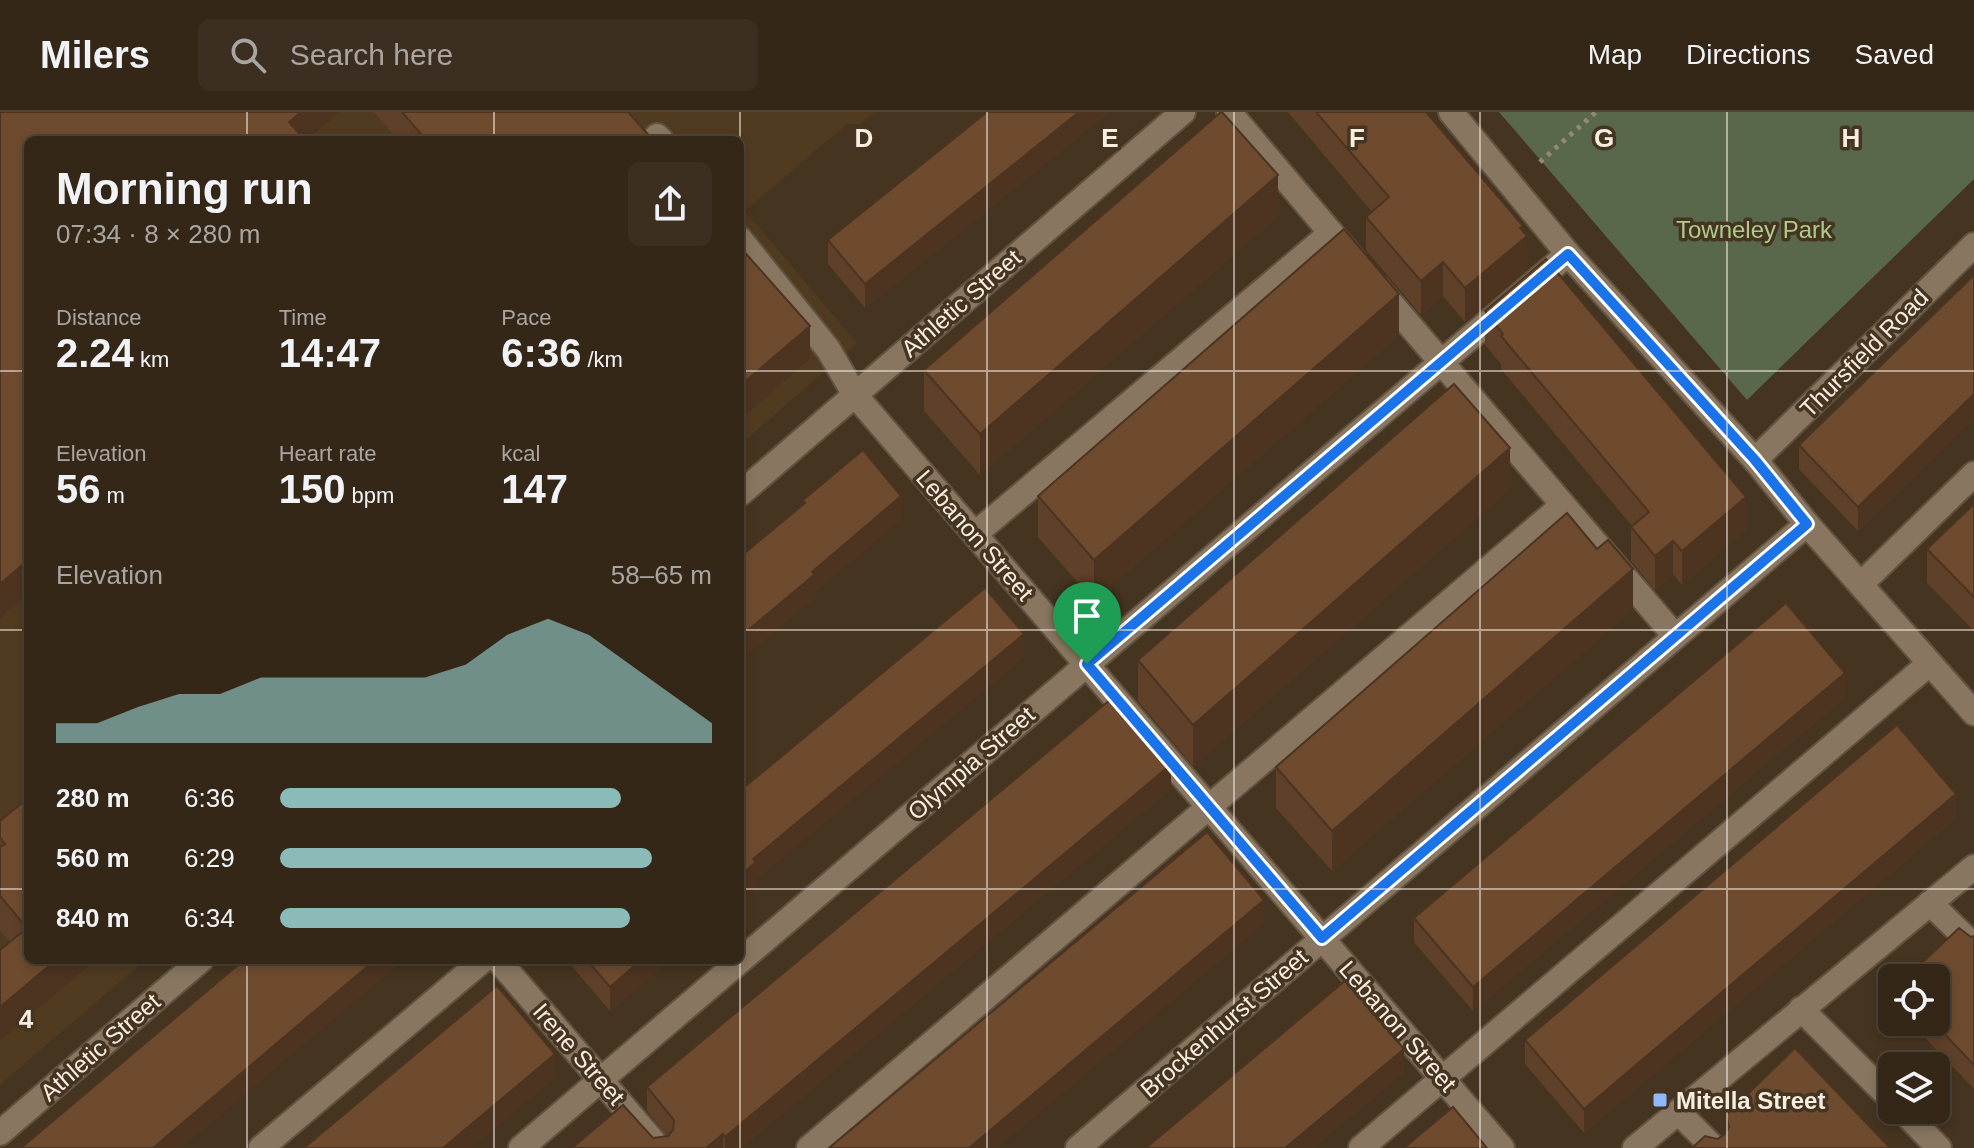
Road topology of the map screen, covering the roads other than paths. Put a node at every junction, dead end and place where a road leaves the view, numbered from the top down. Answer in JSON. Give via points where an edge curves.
{"nodes":[{"id":1,"x":1183,"y":112,"type":"edge"},
{"id":2,"x":1229,"y":112,"type":"edge"},
{"id":3,"x":1451,"y":112,"type":"edge"},
{"id":4,"x":1331,"y":233,"type":"junction"},
{"id":5,"x":744,"y":244,"type":"edge"},
{"id":6,"x":1974,"y":245,"type":"edge"},
{"id":7,"x":1568,"y":254,"type":"junction"},
{"id":8,"x":1441,"y":362,"type":"junction"},
{"id":9,"x":855,"y":395,"type":"junction"},
{"id":10,"x":1755,"y":460,"type":"junction"},
{"id":11,"x":1974,"y":474,"type":"edge"},
{"id":12,"x":744,"y":491,"type":"edge"},
{"id":13,"x":1563,"y":505,"type":"junction"},
{"id":14,"x":1807,"y":524,"type":"junction"},
{"id":15,"x":975,"y":534,"type":"junction"},
{"id":16,"x":1861,"y":584,"type":"junction"},
{"id":17,"x":1675,"y":636,"type":"junction"},
{"id":18,"x":1930,"y":663,"type":"junction"},
{"id":19,"x":1087,"y":664,"type":"junction"},
{"id":20,"x":1974,"y":713,"type":"edge"},
{"id":21,"x":1209,"y":807,"type":"junction"},
{"id":22,"x":1974,"y":867,"type":"edge"},
{"id":23,"x":1930,"y":903,"type":"junction"},
{"id":24,"x":1322,"y":938,"type":"junction"},
{"id":25,"x":1974,"y":946,"type":"edge"},
{"id":26,"x":744,"y":958,"type":"edge"},
{"id":27,"x":196,"y":964,"type":"edge"},
{"id":28,"x":478,"y":964,"type":"edge"},
{"id":29,"x":501,"y":964,"type":"edge"},
{"id":30,"x":737,"y":964,"type":"edge"},
{"id":31,"x":1801,"y":1009,"type":"junction"},
{"id":32,"x":1443,"y":1079,"type":"junction"},
{"id":33,"x":601,"y":1080,"type":"junction"},
{"id":34,"x":1878,"y":1086,"type":"edge"},
{"id":35,"x":1678,"y":1112,"type":"junction"},
{"id":36,"x":1916,"y":1124,"type":"edge"},
{"id":37,"x":0,"y":1133,"type":"edge"},
{"id":38,"x":261,"y":1148,"type":"edge"},
{"id":39,"x":521,"y":1148,"type":"edge"},
{"id":40,"x":659,"y":1148,"type":"edge"},
{"id":41,"x":809,"y":1148,"type":"edge"},
{"id":42,"x":1078,"y":1148,"type":"edge"},
{"id":43,"x":1361,"y":1148,"type":"edge"},
{"id":44,"x":1502,"y":1148,"type":"edge"},
{"id":45,"x":1635,"y":1148,"type":"edge"},
{"id":46,"x":1714,"y":1148,"type":"edge"},
{"id":47,"x":1939,"y":1148,"type":"edge"}],
"edges":[{"from":1,"to":9,"type":"street","name":"Athletic Street"},
{"from":2,"to":4,"type":"street"},
{"from":3,"to":7,"type":"street"},
{"from":4,"to":8,"type":"street"},
{"from":4,"to":15,"type":"street"},
{"from":5,"to":9,"type":"street","name":"Lebanon Street","via":[[828,349]]},
{"from":6,"to":10,"type":"street","name":"Thursfield Road"},
{"from":7,"to":8,"type":"street","name":"Olympia Street"},
{"from":7,"to":10,"type":"street"},
{"from":8,"to":13,"type":"street"},
{"from":8,"to":19,"type":"street","name":"Olympia Street"},
{"from":9,"to":12,"type":"street","name":"Athletic Street"},
{"from":9,"to":15,"type":"street","name":"Lebanon Street"},
{"from":10,"to":14,"type":"street"},
{"from":11,"to":16,"type":"street"},
{"from":13,"to":17,"type":"street"},
{"from":13,"to":21,"type":"street"},
{"from":14,"to":16,"type":"street"},
{"from":14,"to":17,"type":"street","name":"Brockenhurst Street"},
{"from":15,"to":19,"type":"street","name":"Lebanon Street"},
{"from":16,"to":18,"type":"street"},
{"from":17,"to":24,"type":"street","name":"Brockenhurst Street"},
{"from":18,"to":20,"type":"street"},
{"from":18,"to":32,"type":"street"},
{"from":19,"to":21,"type":"street","name":"Lebanon Street"},
{"from":19,"to":26,"type":"street","name":"Olympia Street"},
{"from":21,"to":24,"type":"street","name":"Lebanon Street"},
{"from":21,"to":41,"type":"street"},
{"from":22,"to":23,"type":"street"},
{"from":23,"to":25,"type":"street"},
{"from":23,"to":31,"type":"street"},
{"from":24,"to":32,"type":"street","name":"Lebanon Street"},
{"from":24,"to":42,"type":"street","name":"Brockenhurst Street"},
{"from":27,"to":37,"type":"street","name":"Athletic Street"},
{"from":28,"to":38,"type":"street"},
{"from":29,"to":33,"type":"street","name":"Irene Street"},
{"from":30,"to":33,"type":"street","name":"Olympia Street"},
{"from":31,"to":34,"type":"street"},
{"from":31,"to":35,"type":"street"},
{"from":32,"to":43,"type":"street"},
{"from":32,"to":44,"type":"street","name":"Lebanon Street"},
{"from":33,"to":39,"type":"street","name":"Olympia Street"},
{"from":33,"to":40,"type":"street","name":"Irene Street"},
{"from":35,"to":45,"type":"street"},
{"from":35,"to":46,"type":"street"},
{"from":36,"to":47,"type":"street"}]}
